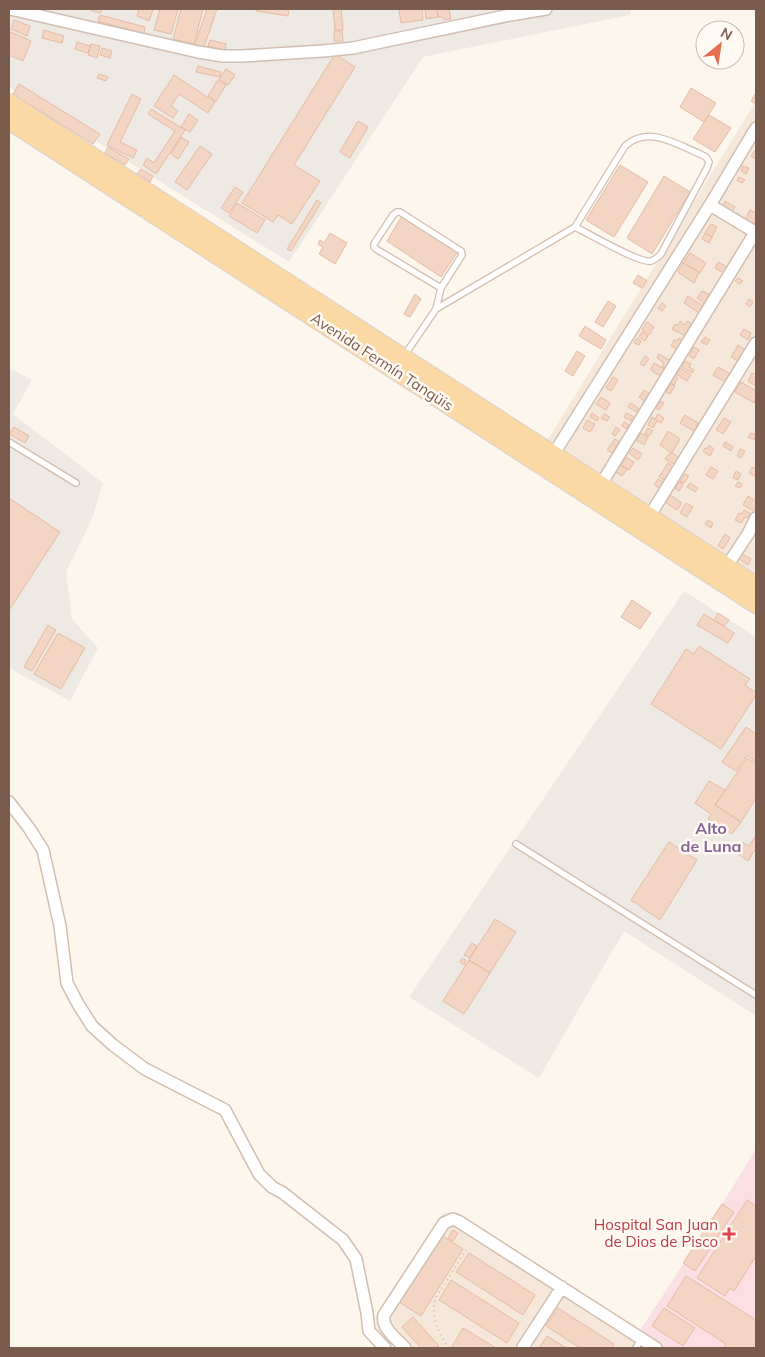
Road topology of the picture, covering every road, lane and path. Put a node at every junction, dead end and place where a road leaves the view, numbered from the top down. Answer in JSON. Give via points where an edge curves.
{"nodes":[{"id":1,"x":10,"y":9,"type":"edge"},
{"id":2,"x":546,"y":9,"type":"edge"},
{"id":3,"x":9,"y":103,"type":"edge"},
{"id":4,"x":9,"y":120,"type":"edge"},
{"id":5,"x":756,"y":128,"type":"edge"},
{"id":6,"x":119,"y":183,"type":"junction"},
{"id":7,"x":710,"y":204,"type":"junction"},
{"id":8,"x":575,"y":227,"type":"junction"},
{"id":9,"x":756,"y":232,"type":"edge"},
{"id":10,"x":441,"y":288,"type":"junction"},
{"id":11,"x":436,"y":309,"type":"junction"},
{"id":12,"x":756,"y":343,"type":"edge"},
{"id":13,"x":403,"y":358,"type":"junction"},
{"id":14,"x":9,"y":442,"type":"edge"},
{"id":15,"x":553,"y":455,"type":"junction"},
{"id":16,"x":76,"y":484,"type":"dead end"},
{"id":17,"x":600,"y":486,"type":"junction"},
{"id":18,"x":649,"y":517,"type":"junction"},
{"id":19,"x":756,"y":518,"type":"edge"},
{"id":20,"x":722,"y":573,"type":"junction"},
{"id":21,"x":756,"y":586,"type":"edge"},
{"id":22,"x":756,"y":604,"type":"edge"},
{"id":23,"x":9,"y":802,"type":"edge"},
{"id":24,"x":516,"y":844,"type":"dead end"},
{"id":25,"x":756,"y":995,"type":"edge"},
{"id":26,"x":466,"y":1250,"type":"dead end"},
{"id":27,"x":562,"y":1287,"type":"junction"},
{"id":28,"x":639,"y":1344,"type":"edge"},
{"id":29,"x":523,"y":1347,"type":"dead end"},
{"id":30,"x":385,"y":1348,"type":"edge"},
{"id":31,"x":405,"y":1348,"type":"edge"},
{"id":32,"x":449,"y":1348,"type":"edge"},
{"id":33,"x":656,"y":1348,"type":"edge"}],
"edges":[{"from":1,"to":2,"type":"street","via":[[179,48],[242,56],[352,48]]},
{"from":3,"to":6,"type":"main road","name":"Avenida Fermín Tangüis"},
{"from":4,"to":6,"type":"main road","name":"Avenida Fermín Tangüis"},
{"from":5,"to":7,"type":"street"},
{"from":6,"to":13,"type":"main road","name":"Avenida Fermín Tangüis"},
{"from":6,"to":20,"type":"main road","name":"Avenida Fermín Tangüis"},
{"from":7,"to":9,"type":"street"},
{"from":7,"to":15,"type":"street"},
{"from":8,"to":8,"type":"lane","via":[[625,146],[638,138],[657,136],[700,154],[709,162],[661,254],[653,261],[645,262]]},
{"from":8,"to":11,"type":"lane"},
{"from":9,"to":17,"type":"street"},
{"from":10,"to":10,"type":"lane","via":[[462,255],[461,251],[397,212],[374,247]]},
{"from":10,"to":11,"type":"lane"},
{"from":11,"to":13,"type":"lane"},
{"from":12,"to":18,"type":"street"},
{"from":13,"to":15,"type":"main road","name":"Avenida Fermín Tangüis"},
{"from":14,"to":16,"type":"lane"},
{"from":15,"to":17,"type":"main road","name":"Avenida Fermín Tangüis"},
{"from":17,"to":18,"type":"main road","name":"Avenida Fermín Tangüis"},
{"from":18,"to":20,"type":"main road","name":"Avenida Fermín Tangüis"},
{"from":19,"to":20,"type":"street"},
{"from":20,"to":21,"type":"main road","name":"Avenida Fermín Tangüis"},
{"from":20,"to":22,"type":"main road","name":"Avenida Fermín Tangüis"},
{"from":23,"to":30,"type":"street","via":[[43,850],[60,926],[67,983],[92,1026],[139,1065],[225,1110],[259,1174],[350,1249],[356,1259],[369,1331]]},
{"from":24,"to":25,"type":"lane"},
{"from":26,"to":32,"type":"path","via":[[435,1298],[436,1323]]},
{"from":27,"to":28,"type":"street"},
{"from":27,"to":29,"type":"street"},
{"from":27,"to":31,"type":"street","via":[[453,1218],[444,1223],[384,1315],[385,1326]]},
{"from":28,"to":33,"type":"street"}]}
